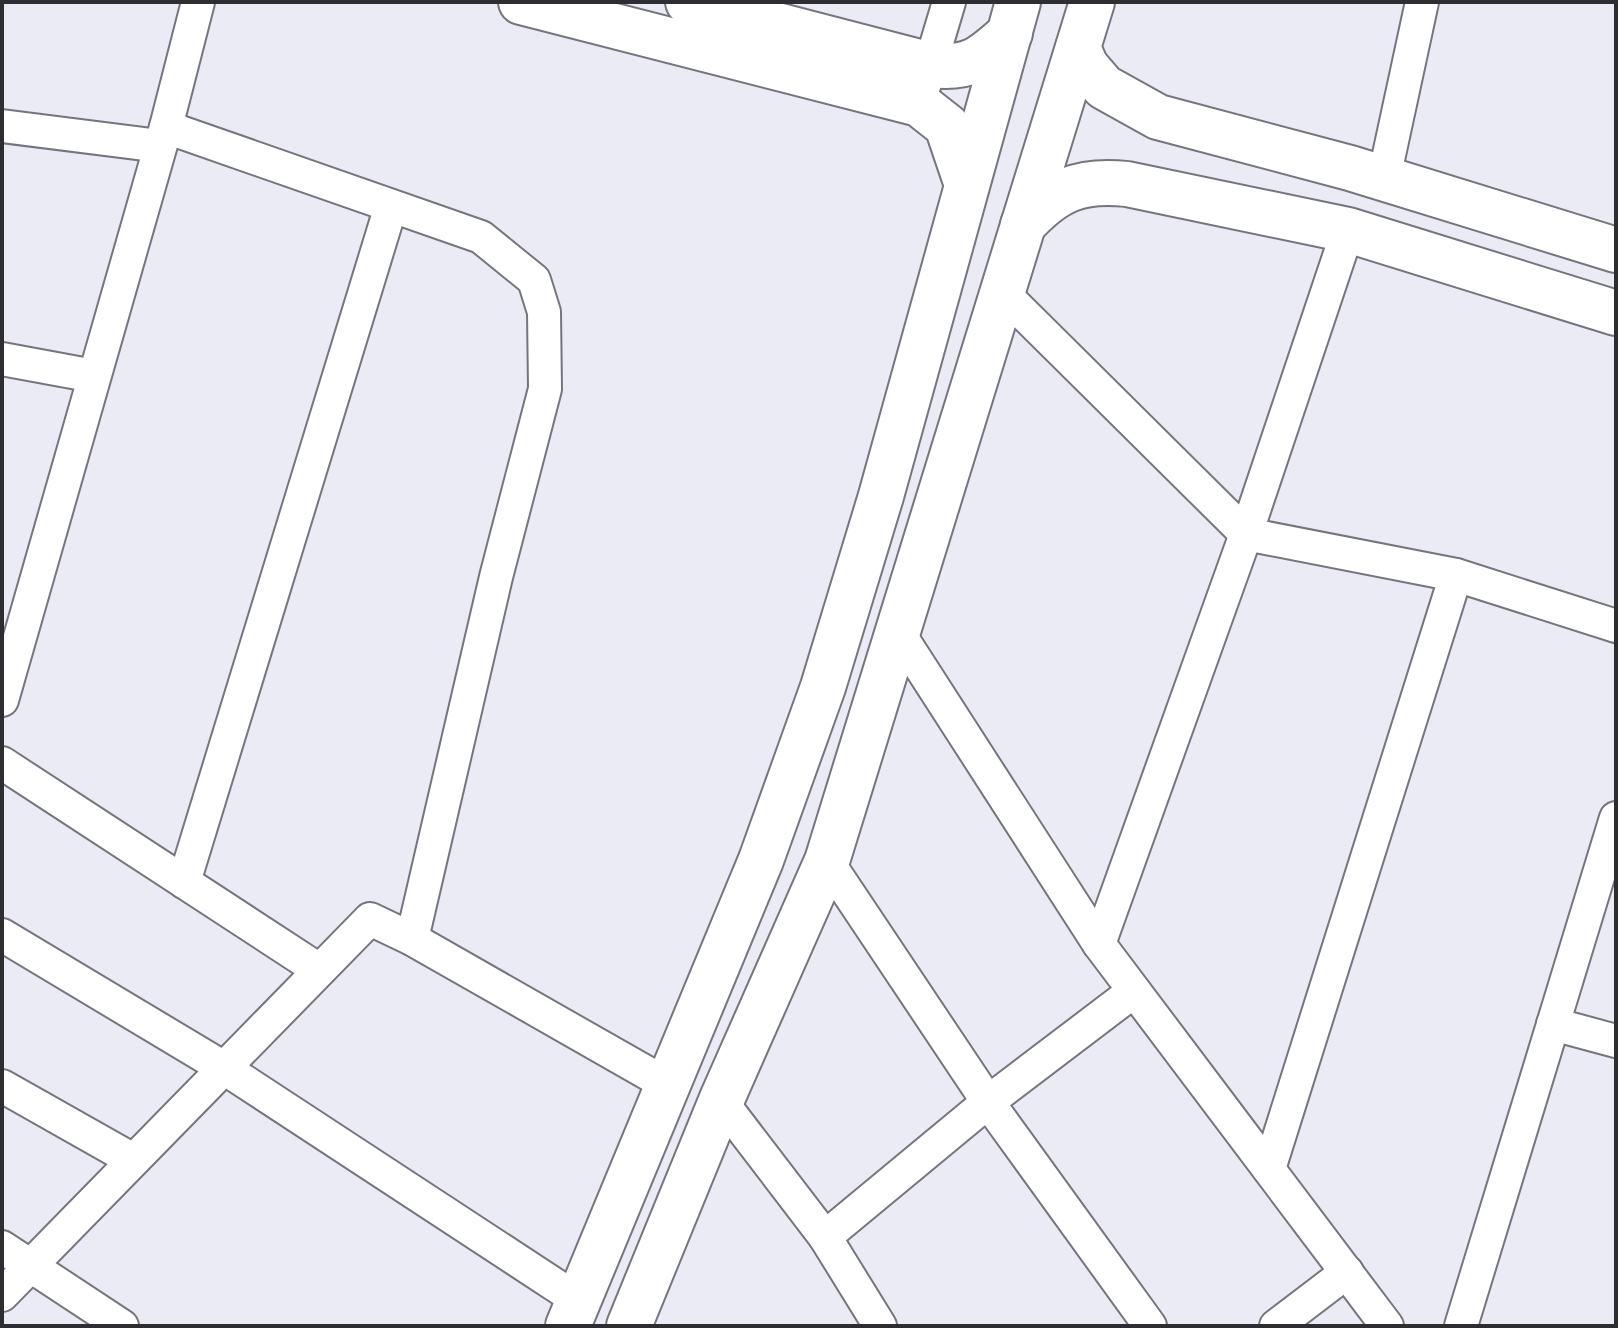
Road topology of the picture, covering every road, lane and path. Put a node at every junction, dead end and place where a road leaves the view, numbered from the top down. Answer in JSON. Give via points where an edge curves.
{"nodes":[{"id":1,"x":198,"y":2,"type":"edge"},
{"id":2,"x":521,"y":2,"type":"edge"},
{"id":3,"x":688,"y":2,"type":"edge"},
{"id":4,"x":949,"y":2,"type":"edge"},
{"id":5,"x":1092,"y":2,"type":"edge"},
{"id":6,"x":1422,"y":2,"type":"edge"},
{"id":7,"x":1014,"y":18,"type":"edge"},
{"id":8,"x":1078,"y":48,"type":"junction"},
{"id":9,"x":925,"y":84,"type":"junction"},
{"id":10,"x":2,"y":126,"type":"edge"},
{"id":11,"x":163,"y":137,"type":"junction"},
{"id":12,"x":1384,"y":178,"type":"junction"},
{"id":13,"x":966,"y":182,"type":"junction"},
{"id":14,"x":391,"y":206,"type":"junction"},
{"id":15,"x":1023,"y":225,"type":"junction"},
{"id":16,"x":1348,"y":230,"type":"junction"},
{"id":17,"x":1616,"y":250,"type":"edge"},
{"id":18,"x":935,"y":300,"type":"junction"},
{"id":19,"x":1000,"y":303,"type":"junction"},
{"id":20,"x":1616,"y":313,"type":"edge"},
{"id":21,"x":2,"y":359,"type":"edge"},
{"id":22,"x":94,"y":376,"type":"junction"},
{"id":23,"x":1246,"y":534,"type":"junction"},
{"id":24,"x":1456,"y":575,"type":"junction"},
{"id":25,"x":1616,"y":626,"type":"edge"},
{"id":26,"x":898,"y":632,"type":"junction"},
{"id":27,"x":3,"y":696,"type":"edge"},
{"id":28,"x":2,"y":763,"type":"edge"},
{"id":29,"x":1616,"y":818,"type":"edge"},
{"id":30,"x":827,"y":861,"type":"junction"},
{"id":31,"x":184,"y":882,"type":"junction"},
{"id":32,"x":2,"y":935,"type":"edge"},
{"id":33,"x":412,"y":939,"type":"junction"},
{"id":34,"x":1099,"y":944,"type":"junction"},
{"id":35,"x":319,"y":970,"type":"junction"},
{"id":36,"x":1134,"y":991,"type":"junction"},
{"id":37,"x":1553,"y":1024,"type":"junction"},
{"id":38,"x":1616,"y":1041,"type":"edge"},
{"id":39,"x":224,"y":1068,"type":"junction"},
{"id":40,"x":2,"y":1086,"type":"edge"},
{"id":41,"x":670,"y":1086,"type":"junction"},
{"id":42,"x":721,"y":1101,"type":"junction"},
{"id":43,"x":988,"y":1102,"type":"junction"},
{"id":44,"x":133,"y":1160,"type":"junction"},
{"id":45,"x":1269,"y":1169,"type":"junction"},
{"id":46,"x":825,"y":1237,"type":"junction"},
{"id":47,"x":2,"y":1247,"type":"edge"},
{"id":48,"x":30,"y":1264,"type":"junction"},
{"id":49,"x":1347,"y":1272,"type":"junction"},
{"id":50,"x":2,"y":1295,"type":"edge"},
{"id":51,"x":573,"y":1313,"type":"edge"},
{"id":52,"x":641,"y":1318,"type":"edge"},
{"id":53,"x":122,"y":1326,"type":"edge"},
{"id":54,"x":880,"y":1326,"type":"edge"},
{"id":55,"x":1150,"y":1326,"type":"edge"},
{"id":56,"x":1276,"y":1326,"type":"edge"},
{"id":57,"x":1387,"y":1326,"type":"edge"},
{"id":58,"x":1461,"y":1326,"type":"edge"}],
"edges":[{"from":1,"to":11,"type":"street"},
{"from":2,"to":9,"type":"main road"},
{"from":3,"to":9,"type":"main road"},
{"from":4,"to":9,"type":"street"},
{"from":5,"to":8,"type":"main road"},
{"from":6,"to":12,"type":"street"},
{"from":7,"to":9,"type":"main road","via":[[982,58]]},
{"from":7,"to":13,"type":"main road"},
{"from":8,"to":12,"type":"main road","via":[[1104,87],[1158,117]]},
{"from":8,"to":15,"type":"main road"},
{"from":9,"to":13,"type":"main road","via":[[947,126]]},
{"from":10,"to":11,"type":"street"},
{"from":11,"to":14,"type":"street"},
{"from":11,"to":22,"type":"street"},
{"from":12,"to":17,"type":"main road"},
{"from":13,"to":18,"type":"main road"},
{"from":14,"to":31,"type":"street"},
{"from":14,"to":33,"type":"street","via":[[481,237],[534,280],[544,312],[545,389]]},
{"from":15,"to":16,"type":"main road","via":[[1044,202],[1096,181]]},
{"from":15,"to":19,"type":"main road"},
{"from":16,"to":20,"type":"main road"},
{"from":16,"to":23,"type":"street"},
{"from":18,"to":19,"type":"main road","via":[[942,320],[958,331],[985,331]]},
{"from":18,"to":41,"type":"main road","via":[[823,687],[761,860]]},
{"from":19,"to":23,"type":"street"},
{"from":19,"to":26,"type":"main road"},
{"from":21,"to":22,"type":"street"},
{"from":22,"to":27,"type":"street"},
{"from":23,"to":24,"type":"street"},
{"from":23,"to":34,"type":"street"},
{"from":24,"to":25,"type":"street"},
{"from":24,"to":45,"type":"street"},
{"from":26,"to":30,"type":"main road"},
{"from":26,"to":34,"type":"street"},
{"from":28,"to":31,"type":"street"},
{"from":29,"to":37,"type":"street"},
{"from":30,"to":42,"type":"main road"},
{"from":30,"to":43,"type":"street"},
{"from":31,"to":35,"type":"street"},
{"from":32,"to":39,"type":"street"},
{"from":33,"to":35,"type":"street","via":[[370,919]]},
{"from":33,"to":41,"type":"street"},
{"from":34,"to":36,"type":"street"},
{"from":35,"to":39,"type":"street"},
{"from":36,"to":43,"type":"street"},
{"from":36,"to":45,"type":"street"},
{"from":37,"to":38,"type":"street"},
{"from":37,"to":58,"type":"street"},
{"from":39,"to":44,"type":"street"},
{"from":39,"to":51,"type":"street"},
{"from":40,"to":44,"type":"street"},
{"from":41,"to":51,"type":"main road"},
{"from":42,"to":46,"type":"street"},
{"from":42,"to":52,"type":"main road"},
{"from":43,"to":46,"type":"street"},
{"from":43,"to":55,"type":"street"},
{"from":44,"to":48,"type":"street"},
{"from":45,"to":49,"type":"street"},
{"from":46,"to":54,"type":"street"},
{"from":47,"to":48,"type":"street"},
{"from":48,"to":50,"type":"street"},
{"from":48,"to":53,"type":"street"},
{"from":49,"to":56,"type":"street"},
{"from":49,"to":57,"type":"street"}]}
